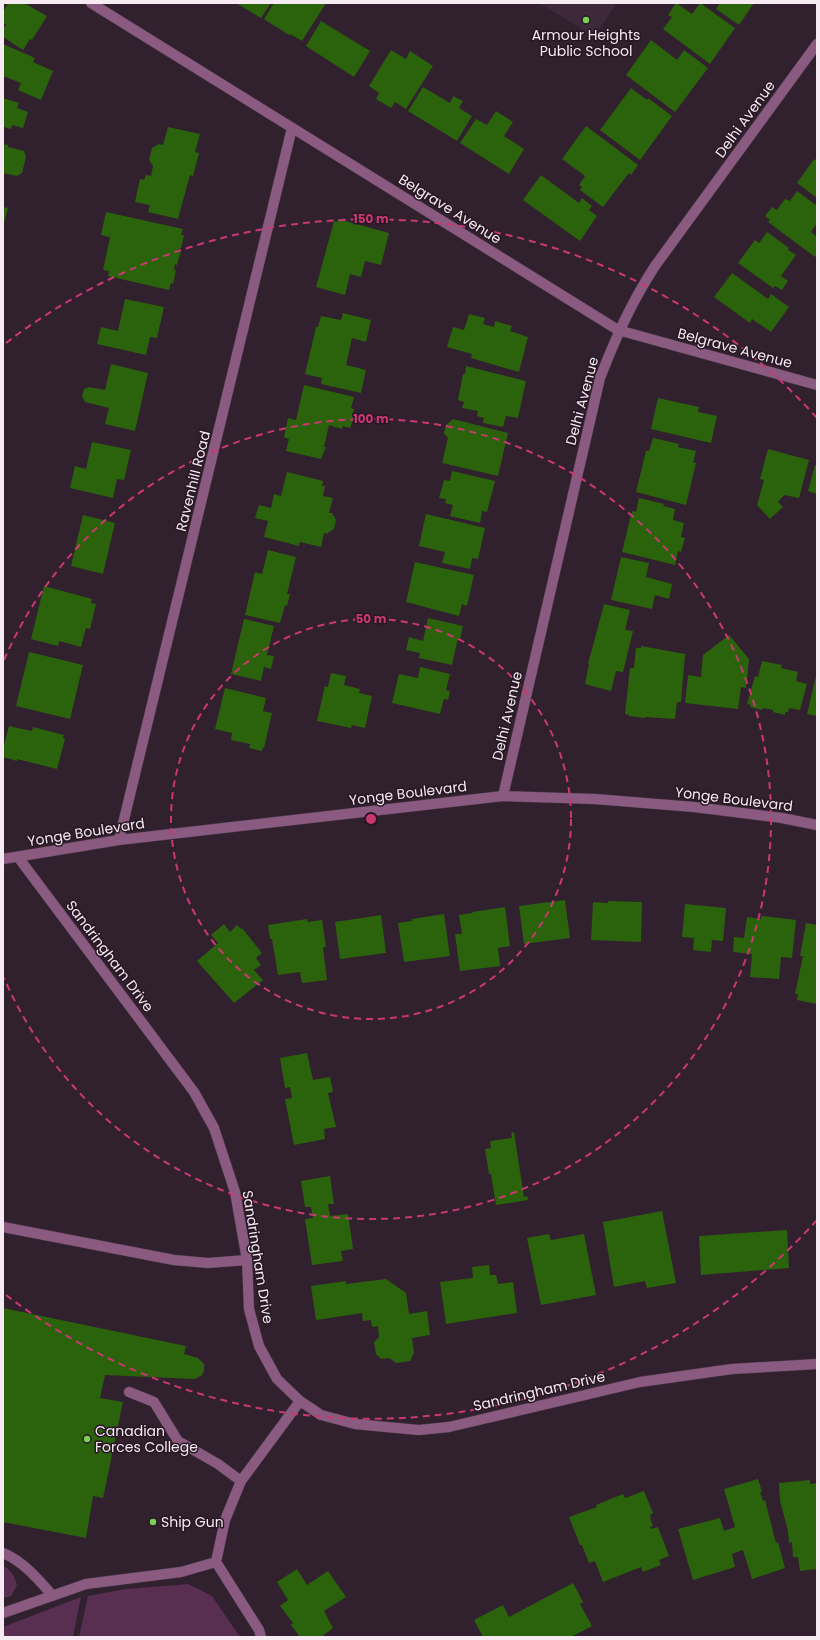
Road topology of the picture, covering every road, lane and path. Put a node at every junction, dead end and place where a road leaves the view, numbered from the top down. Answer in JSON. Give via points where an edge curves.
{"nodes":[{"id":1,"x":92,"y":3,"type":"edge"},
{"id":2,"x":817,"y":44,"type":"edge"},
{"id":3,"x":292,"y":128,"type":"junction"},
{"id":4,"x":618,"y":330,"type":"junction"},
{"id":5,"x":817,"y":385,"type":"edge"},
{"id":6,"x":503,"y":796,"type":"junction"},
{"id":7,"x":817,"y":825,"type":"edge"},
{"id":8,"x":119,"y":840,"type":"junction"},
{"id":9,"x":18,"y":857,"type":"junction"},
{"id":10,"x":3,"y":859,"type":"edge"},
{"id":11,"x":3,"y":1227,"type":"edge"},
{"id":12,"x":247,"y":1260,"type":"junction"},
{"id":13,"x":817,"y":1364,"type":"edge"},
{"id":14,"x":129,"y":1392,"type":"dead end"},
{"id":15,"x":300,"y":1401,"type":"junction"},
{"id":16,"x":241,"y":1481,"type":"junction"},
{"id":17,"x":3,"y":1553,"type":"edge"},
{"id":18,"x":216,"y":1562,"type":"junction"},
{"id":19,"x":52,"y":1595,"type":"junction"},
{"id":20,"x":3,"y":1613,"type":"edge"},
{"id":21,"x":261,"y":1637,"type":"edge"}],
"edges":[{"from":1,"to":3,"type":"street","name":"Belgrave Avenue"},
{"from":2,"to":4,"type":"street","name":"Delhi Avenue","via":[[655,266]]},
{"from":3,"to":4,"type":"street","name":"Belgrave Avenue"},
{"from":3,"to":8,"type":"street","name":"Ravenhill Road"},
{"from":4,"to":5,"type":"street","name":"Belgrave Avenue"},
{"from":4,"to":6,"type":"street","name":"Delhi Avenue","via":[[600,378]]},
{"from":6,"to":7,"type":"street","name":"Yonge Boulevard","via":[[595,799],[694,807]]},
{"from":6,"to":8,"type":"street","name":"Yonge Boulevard"},
{"from":8,"to":9,"type":"street","name":"Yonge Boulevard"},
{"from":9,"to":10,"type":"street","name":"Yonge Boulevard"},
{"from":9,"to":12,"type":"street","name":"Sandringham Drive","via":[[194,1092],[214,1128],[235,1192]]},
{"from":11,"to":12,"type":"street","via":[[174,1260],[208,1263]]},
{"from":12,"to":15,"type":"street","name":"Sandringham Drive","via":[[249,1309],[259,1346],[277,1379]]},
{"from":13,"to":15,"type":"street","name":"Sandringham Drive","via":[[732,1369],[640,1382],[449,1427],[419,1430],[356,1424],[321,1415]]},
{"from":14,"to":16,"type":"street","via":[[154,1402],[178,1440]]},
{"from":15,"to":16,"type":"street"},
{"from":16,"to":18,"type":"street","via":[[225,1520]]},
{"from":17,"to":19,"type":"street","via":[[36,1576]]},
{"from":18,"to":19,"type":"street","via":[[181,1572],[86,1584]]},
{"from":18,"to":21,"type":"street"},
{"from":19,"to":20,"type":"street"}]}
